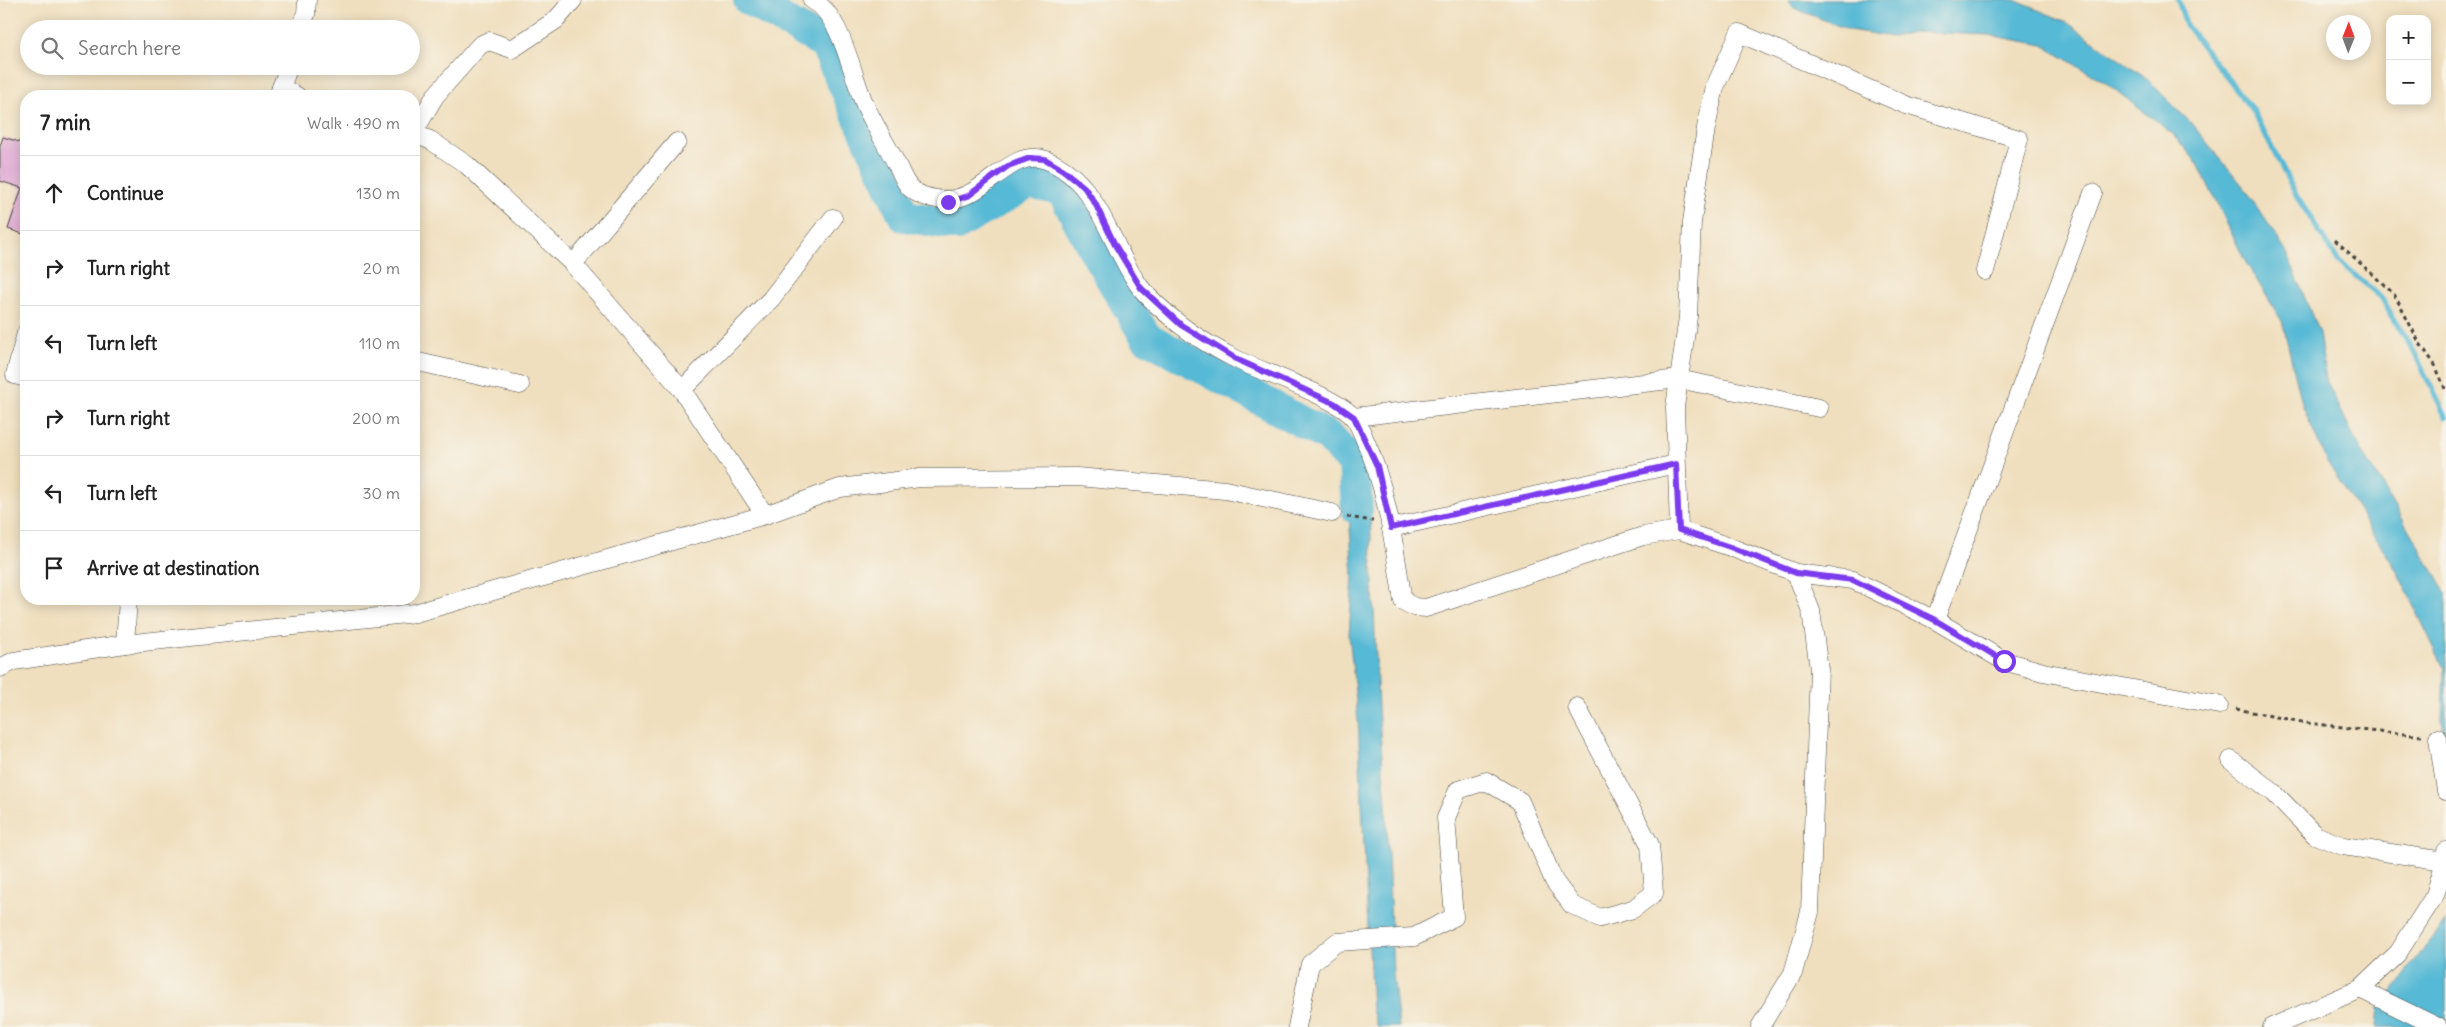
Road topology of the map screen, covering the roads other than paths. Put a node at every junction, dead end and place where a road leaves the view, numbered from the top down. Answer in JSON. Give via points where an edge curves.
{"nodes":[{"id":1,"x":307,"y":0,"type":"edge"},
{"id":2,"x":573,"y":0,"type":"edge"},
{"id":3,"x":812,"y":0,"type":"edge"},
{"id":4,"x":304,"y":20,"type":"edge"},
{"id":5,"x":285,"y":75,"type":"edge"},
{"id":6,"x":281,"y":90,"type":"edge"},
{"id":7,"x":420,"y":122,"type":"edge"},
{"id":8,"x":420,"y":136,"type":"edge"},
{"id":9,"x":677,"y":142,"type":"dead end"},
{"id":10,"x":2093,"y":193,"type":"dead end"},
{"id":11,"x":833,"y":218,"type":"dead end"},
{"id":12,"x":573,"y":264,"type":"junction"},
{"id":13,"x":1985,"y":271,"type":"dead end"},
{"id":14,"x":20,"y":358,"type":"edge"},
{"id":15,"x":420,"y":362,"type":"edge"},
{"id":16,"x":20,"y":376,"type":"edge"},
{"id":17,"x":1678,"y":379,"type":"junction"},
{"id":18,"x":520,"y":386,"type":"dead end"},
{"id":19,"x":682,"y":390,"type":"junction"},
{"id":20,"x":1819,"y":408,"type":"dead end"},
{"id":21,"x":1354,"y":417,"type":"junction"},
{"id":22,"x":1676,"y":464,"type":"junction"},
{"id":23,"x":765,"y":515,"type":"junction"},
{"id":24,"x":1338,"y":515,"type":"road end"},
{"id":25,"x":1383,"y":525,"type":"junction"},
{"id":26,"x":1679,"y":530,"type":"junction"},
{"id":27,"x":1796,"y":573,"type":"junction"},
{"id":28,"x":128,"y":605,"type":"edge"},
{"id":29,"x":1935,"y":620,"type":"junction"},
{"id":30,"x":125,"y":644,"type":"junction"},
{"id":31,"x":0,"y":668,"type":"edge"},
{"id":32,"x":2219,"y":705,"type":"road end"},
{"id":33,"x":1577,"y":707,"type":"dead end"},
{"id":34,"x":2438,"y":738,"type":"road end"},
{"id":35,"x":2231,"y":760,"type":"dead end"},
{"id":36,"x":2446,"y":791,"type":"edge"},
{"id":37,"x":2446,"y":856,"type":"edge"},
{"id":38,"x":2360,"y":989,"type":"junction"},
{"id":39,"x":1297,"y":1027,"type":"edge"},
{"id":40,"x":1760,"y":1027,"type":"edge"},
{"id":41,"x":2272,"y":1027,"type":"edge"},
{"id":42,"x":2438,"y":1027,"type":"edge"}],
"edges":[{"from":1,"to":4,"type":"street"},
{"from":2,"to":7,"type":"street","via":[[556,20],[512,49],[489,41],[480,45],[435,96]]},
{"from":3,"to":21,"type":"street","via":[[832,18],[866,106],[910,187],[925,197],[948,202],[968,196],[1008,166],[1030,158],[1045,159],[1084,187],[1141,288],[1181,325],[1238,360],[1334,403]]},
{"from":5,"to":6,"type":"street"},
{"from":8,"to":12,"type":"street","via":[[467,166]]},
{"from":9,"to":12,"type":"street"},
{"from":10,"to":29,"type":"street"},
{"from":11,"to":19,"type":"street","via":[[771,299]]},
{"from":12,"to":19,"type":"street"},
{"from":13,"to":17,"type":"street","via":[[2019,138],[1906,105],[1739,33],[1715,87],[1706,128],[1692,222],[1688,317]]},
{"from":14,"to":16,"type":"street","via":[[16,374]]},
{"from":15,"to":18,"type":"street"},
{"from":17,"to":20,"type":"street"},
{"from":17,"to":21,"type":"street"},
{"from":17,"to":22,"type":"street"},
{"from":19,"to":23,"type":"street"},
{"from":21,"to":25,"type":"street","via":[[1377,466]]},
{"from":22,"to":25,"type":"street"},
{"from":22,"to":26,"type":"street"},
{"from":23,"to":24,"type":"street","via":[[840,488],[920,478],[1077,478],[1225,490]]},
{"from":23,"to":30,"type":"street","via":[[415,613]]},
{"from":25,"to":26,"type":"street","via":[[1403,601],[1426,608],[1643,536]]},
{"from":26,"to":27,"type":"street"},
{"from":27,"to":29,"type":"street","via":[[1853,580]]},
{"from":27,"to":40,"type":"street","via":[[1811,611],[1819,669],[1810,912],[1793,972]]},
{"from":28,"to":30,"type":"street"},
{"from":29,"to":32,"type":"street","via":[[2004,661],[2043,672]]},
{"from":30,"to":31,"type":"street","via":[[14,661]]},
{"from":33,"to":39,"type":"street","via":[[1650,845],[1654,894],[1633,909],[1600,918],[1572,905],[1554,881],[1520,801],[1486,782],[1458,790],[1446,818],[1454,917],[1414,937],[1337,942],[1310,964]]},
{"from":34,"to":36,"type":"street"},
{"from":35,"to":37,"type":"street","via":[[2274,793],[2315,835],[2343,846]]},
{"from":37,"to":38,"type":"street","via":[[2435,895],[2420,922],[2398,953]]},
{"from":38,"to":41,"type":"street"},
{"from":38,"to":42,"type":"street"}]}
